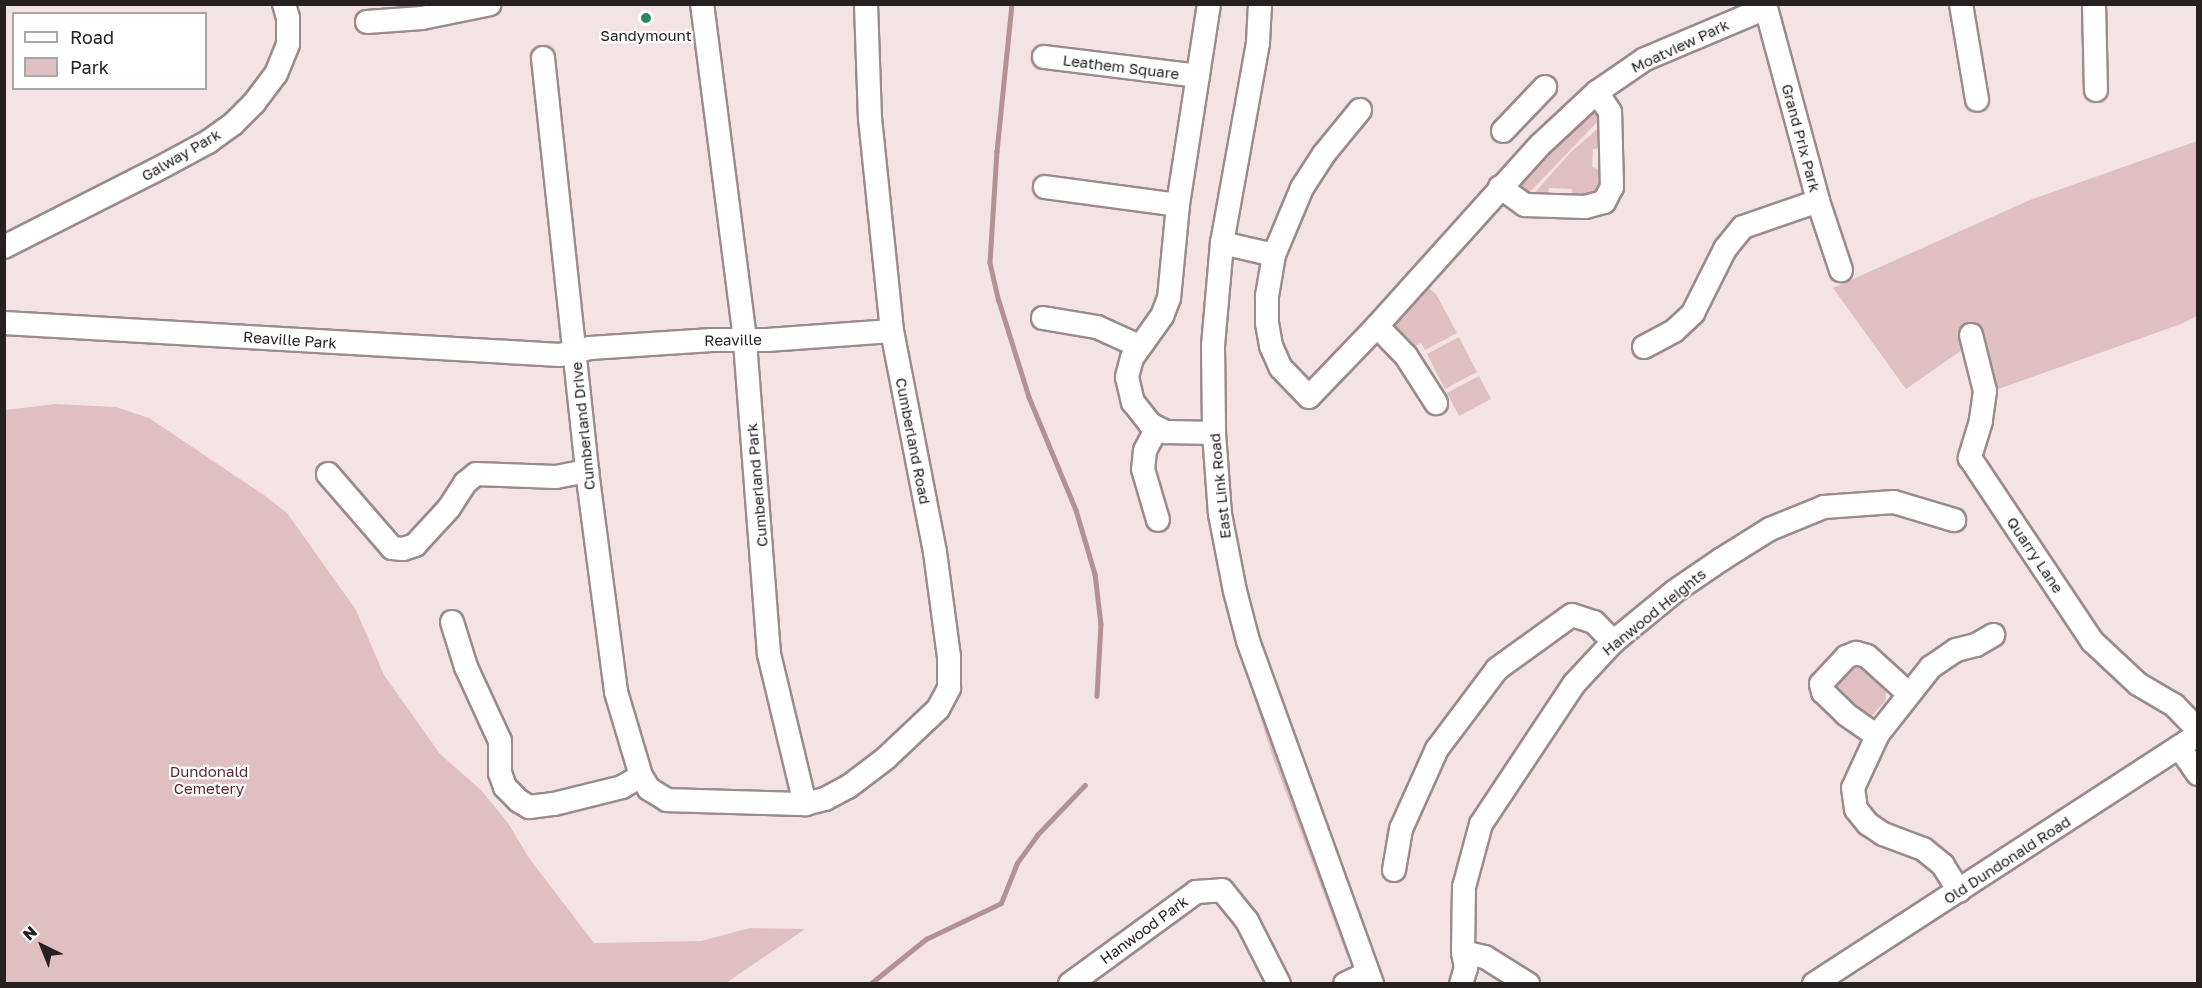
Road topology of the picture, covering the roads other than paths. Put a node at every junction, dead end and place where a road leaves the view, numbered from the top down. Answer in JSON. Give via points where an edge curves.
{"nodes":[{"id":1,"x":284,"y":4,"type":"edge"},
{"id":2,"x":490,"y":4,"type":"edge"},
{"id":3,"x":702,"y":4,"type":"edge"},
{"id":4,"x":866,"y":4,"type":"edge"},
{"id":5,"x":1209,"y":4,"type":"edge"},
{"id":6,"x":1260,"y":4,"type":"edge"},
{"id":7,"x":1961,"y":4,"type":"edge"},
{"id":8,"x":2094,"y":4,"type":"edge"},
{"id":9,"x":1765,"y":6,"type":"edge"},
{"id":10,"x":367,"y":22,"type":"dead end"},
{"id":11,"x":1044,"y":57,"type":"dead end"},
{"id":12,"x":543,"y":58,"type":"dead end"},
{"id":13,"x":1198,"y":76,"type":"junction"},
{"id":14,"x":1545,"y":87,"type":"dead end"},
{"id":15,"x":2096,"y":90,"type":"dead end"},
{"id":16,"x":1597,"y":92,"type":"junction"},
{"id":17,"x":1977,"y":100,"type":"dead end"},
{"id":18,"x":1360,"y":110,"type":"dead end"},
{"id":19,"x":1521,"y":112,"type":"junction"},
{"id":20,"x":1503,"y":131,"type":"dead end"},
{"id":21,"x":1549,"y":136,"type":"junction"},
{"id":22,"x":1045,"y":187,"type":"dead end"},
{"id":23,"x":1500,"y":187,"type":"junction"},
{"id":24,"x":1818,"y":201,"type":"junction"},
{"id":25,"x":1178,"y":205,"type":"junction"},
{"id":26,"x":1222,"y":243,"type":"junction"},
{"id":27,"x":4,"y":247,"type":"edge"},
{"id":28,"x":1274,"y":255,"type":"junction"},
{"id":29,"x":1841,"y":270,"type":"dead end"},
{"id":30,"x":1043,"y":318,"type":"dead end"},
{"id":31,"x":4,"y":323,"type":"edge"},
{"id":32,"x":1377,"y":326,"type":"junction"},
{"id":33,"x":892,"y":331,"type":"junction"},
{"id":34,"x":1971,"y":335,"type":"dead end"},
{"id":35,"x":745,"y":339,"type":"junction"},
{"id":36,"x":1139,"y":346,"type":"junction"},
{"id":37,"x":1644,"y":347,"type":"dead end"},
{"id":38,"x":574,"y":351,"type":"junction"},
{"id":39,"x":1436,"y":403,"type":"dead end"},
{"id":40,"x":1157,"y":428,"type":"junction"},
{"id":41,"x":1214,"y":433,"type":"junction"},
{"id":42,"x":588,"y":471,"type":"junction"},
{"id":43,"x":328,"y":474,"type":"dead end"},
{"id":44,"x":1158,"y":520,"type":"dead end"},
{"id":45,"x":1953,"y":520,"type":"dead end"},
{"id":46,"x":452,"y":622,"type":"dead end"},
{"id":47,"x":1994,"y":635,"type":"dead end"},
{"id":48,"x":1613,"y":642,"type":"junction"},
{"id":49,"x":1908,"y":693,"type":"junction"},
{"id":50,"x":2198,"y":730,"type":"edge"},
{"id":51,"x":1876,"y":736,"type":"junction"},
{"id":52,"x":2188,"y":741,"type":"edge"},
{"id":53,"x":2198,"y":774,"type":"edge"},
{"id":54,"x":645,"y":783,"type":"junction"},
{"id":55,"x":806,"y":804,"type":"junction"},
{"id":56,"x":1394,"y":870,"type":"dead end"},
{"id":57,"x":1959,"y":891,"type":"junction"},
{"id":58,"x":1463,"y":952,"type":"junction"},
{"id":59,"x":1370,"y":978,"type":"edge"},
{"id":60,"x":1070,"y":984,"type":"edge"},
{"id":61,"x":1279,"y":984,"type":"edge"},
{"id":62,"x":1345,"y":984,"type":"edge"},
{"id":63,"x":1461,"y":984,"type":"edge"},
{"id":64,"x":1528,"y":984,"type":"edge"},
{"id":65,"x":1814,"y":984,"type":"edge"}],
"edges":[{"from":1,"to":27,"type":"street","name":"Galway Park","via":[[288,44],[276,74],[233,124],[156,170]]},
{"from":2,"to":10,"type":"street","via":[[422,18]]},
{"from":3,"to":35,"type":"street","name":"Cumberland Park"},
{"from":4,"to":33,"type":"street","name":"Cumberland Road","via":[[870,119]]},
{"from":5,"to":13,"type":"street","name":"Leathem Square"},
{"from":6,"to":26,"type":"street","name":"East Link Road","via":[[1258,43]]},
{"from":7,"to":17,"type":"street"},
{"from":8,"to":15,"type":"street"},
{"from":9,"to":16,"type":"street","name":"Moatview Park","via":[[1645,59]]},
{"from":9,"to":24,"type":"street","name":"Grand Prix Park"},
{"from":11,"to":13,"type":"street","name":"Leathem Square"},
{"from":12,"to":38,"type":"street","name":"Cumberland Drive"},
{"from":13,"to":25,"type":"street","name":"Leathem Square"},
{"from":14,"to":19,"type":"street"},
{"from":16,"to":21,"type":"street","name":"Moatview Park"},
{"from":16,"to":23,"type":"street","via":[[1610,112],[1612,188],[1604,202],[1586,207],[1525,205]]},
{"from":18,"to":28,"type":"street","name":"Moatview Park","via":[[1302,188]]},
{"from":19,"to":20,"type":"street"},
{"from":19,"to":21,"type":"street"},
{"from":21,"to":23,"type":"street","name":"Moatview Park"},
{"from":22,"to":25,"type":"street"},
{"from":23,"to":32,"type":"street","name":"Moatview Park"},
{"from":24,"to":29,"type":"street","name":"Grand Prix Park"},
{"from":24,"to":37,"type":"street","via":[[1743,227],[1725,249],[1693,313],[1674,331]]},
{"from":25,"to":36,"type":"street","name":"Leathem Square","via":[[1169,298],[1162,316]]},
{"from":26,"to":28,"type":"street"},
{"from":26,"to":41,"type":"street","name":"East Link Road","via":[[1213,346]]},
{"from":28,"to":32,"type":"street","name":"Moatview Park","via":[[1267,296],[1271,346],[1281,368],[1309,397]]},
{"from":30,"to":36,"type":"street","via":[[1097,327]]},
{"from":31,"to":38,"type":"street","name":"Reaville Park","via":[[473,351],[561,355]]},
{"from":32,"to":39,"type":"street","via":[[1406,356]]},
{"from":33,"to":35,"type":"street","name":"Reaville"},
{"from":33,"to":55,"type":"street","name":"Cumberland Road","via":[[935,552],[949,657],[949,688],[938,709],[885,758],[848,787]]},
{"from":34,"to":50,"type":"street","name":"Quarry Lane","via":[[1985,391],[1970,458],[2092,641],[2138,684],[2174,705]]},
{"from":35,"to":38,"type":"street","name":"Reaville"},
{"from":35,"to":55,"type":"street","name":"Cumberland Park","via":[[769,654]]},
{"from":36,"to":40,"type":"street","name":"Leathem Square","via":[[1127,377],[1133,402]]},
{"from":38,"to":42,"type":"street","name":"Cumberland Drive"},
{"from":40,"to":41,"type":"street","via":[[1183,435]]},
{"from":40,"to":44,"type":"street","via":[[1145,452],[1143,469]]},
{"from":41,"to":59,"type":"street","name":"East Link Road","via":[[1220,514],[1246,632]]},
{"from":42,"to":43,"type":"street","via":[[556,477],[476,474],[415,545],[403,549],[392,548]]},
{"from":42,"to":54,"type":"street","name":"Cumberland Drive","via":[[616,692]]},
{"from":45,"to":48,"type":"street","name":"Hanwood Heights","via":[[1894,501],[1824,507],[1770,529],[1722,559],[1675,591]]},
{"from":46,"to":54,"type":"street","via":[[466,667],[500,741],[500,773],[505,787],[519,801],[530,807],[554,804]]},
{"from":47,"to":49,"type":"street","via":[[1956,650],[1931,667]]},
{"from":48,"to":56,"type":"street","via":[[1594,622],[1572,615],[1497,669],[1437,749],[1401,829]]},
{"from":48,"to":58,"type":"street","name":"Hanwood Heights","via":[[1574,684],[1481,824],[1464,886]]},
{"from":49,"to":51,"type":"street"},
{"from":49,"to":51,"type":"street","via":[[1867,656],[1856,653],[1846,657],[1821,684],[1822,692]]},
{"from":51,"to":57,"type":"street","via":[[1853,788],[1856,809],[1883,834],[1923,849],[1943,865]]},
{"from":52,"to":53,"type":"street"},
{"from":52,"to":57,"type":"street","name":"Old Dundonald Road"},
{"from":54,"to":55,"type":"street","via":[[667,800]]},
{"from":57,"to":65,"type":"street","name":"Old Dundonald Road"},
{"from":58,"to":63,"type":"street","name":"Hanwood Heights","via":[[1466,968]]},
{"from":58,"to":64,"type":"street","via":[[1485,957]]},
{"from":59,"to":62,"type":"street"},
{"from":60,"to":61,"type":"street","name":"Hanwood Park","via":[[1196,892],[1222,890],[1247,921]]}]}
